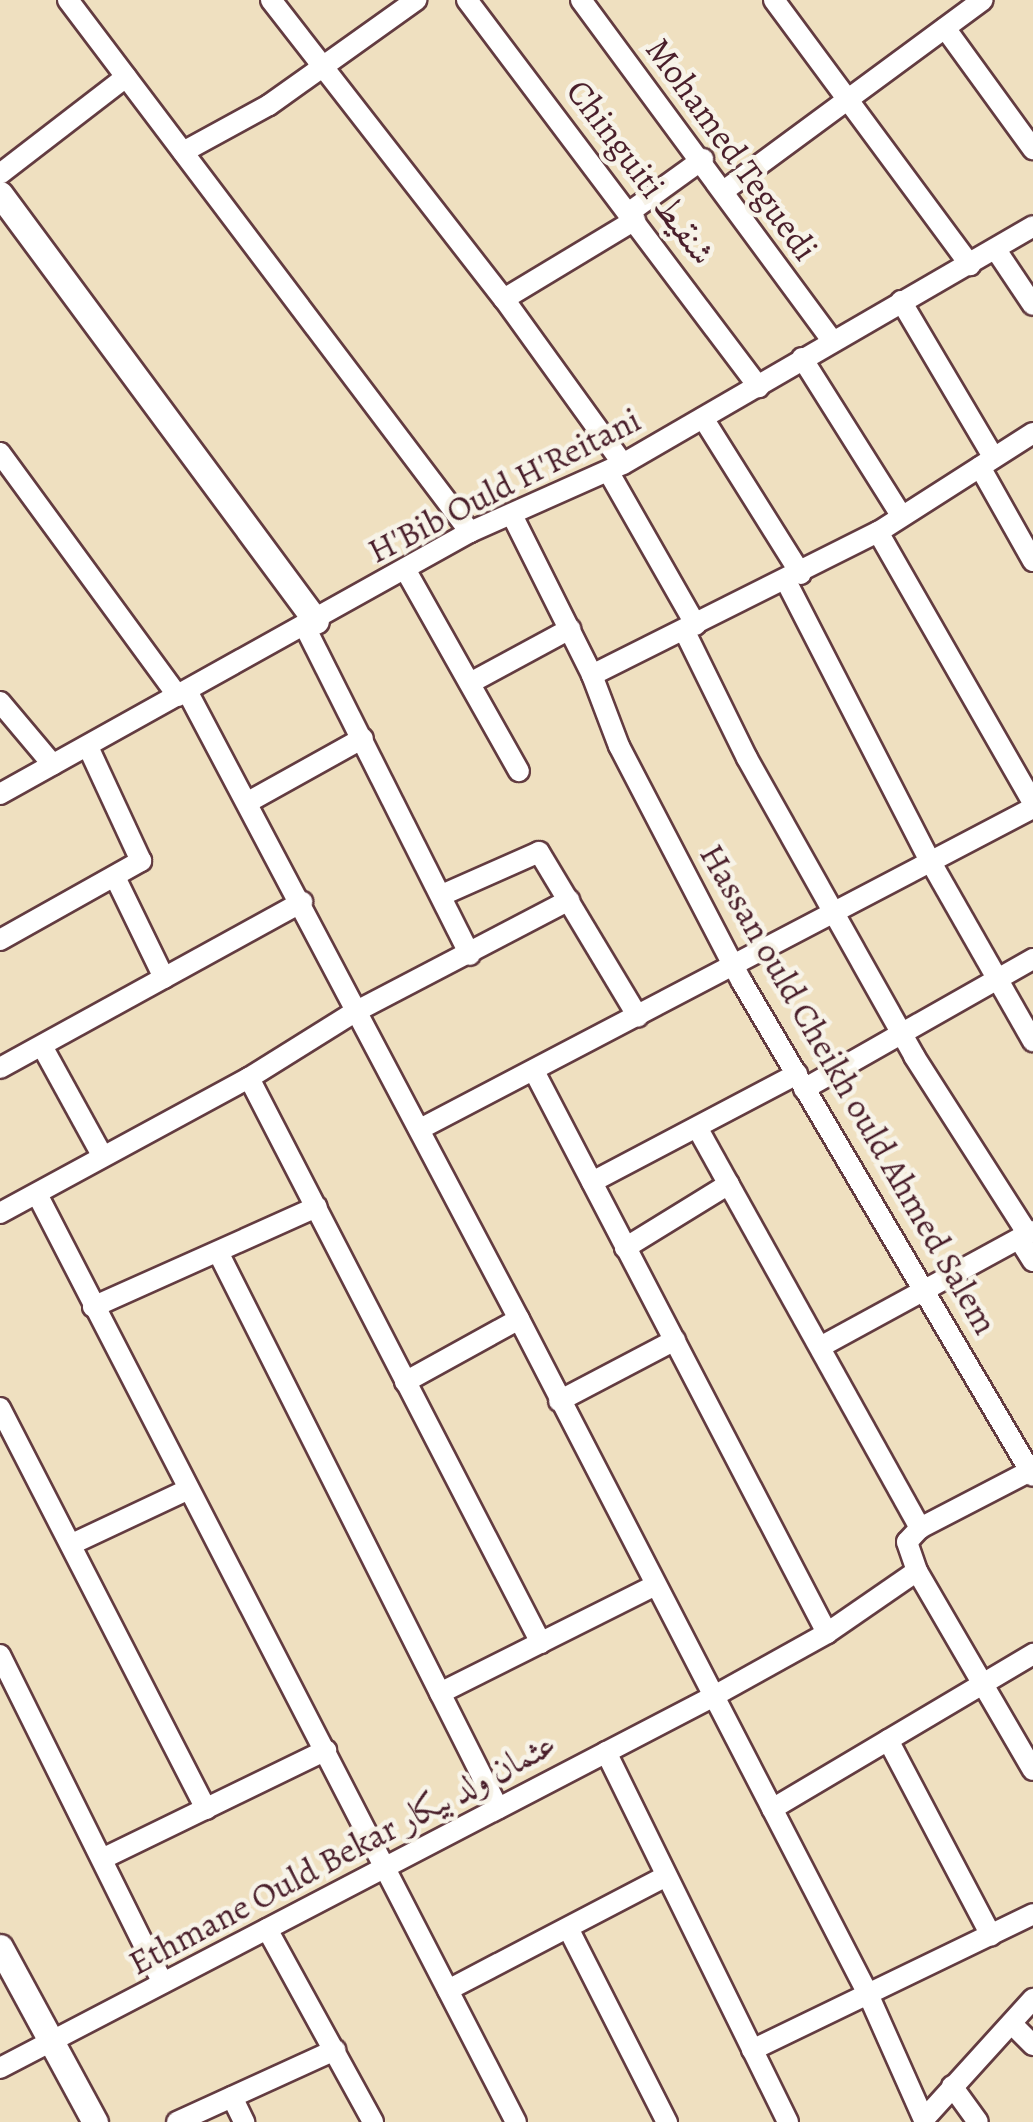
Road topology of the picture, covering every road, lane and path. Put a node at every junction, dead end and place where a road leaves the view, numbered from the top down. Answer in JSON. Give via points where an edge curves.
{"nodes":[{"id":1,"x":68,"y":0,"type":"edge"},
{"id":2,"x":271,"y":0,"type":"edge"},
{"id":3,"x":416,"y":0,"type":"edge"},
{"id":4,"x":468,"y":0,"type":"edge"},
{"id":5,"x":581,"y":0,"type":"edge"},
{"id":6,"x":774,"y":0,"type":"edge"},
{"id":7,"x":983,"y":0,"type":"edge"},
{"id":8,"x":945,"y":28,"type":"junction"},
{"id":9,"x":322,"y":69,"type":"junction"},
{"id":10,"x":126,"y":77,"type":"junction"},
{"id":11,"x":848,"y":100,"type":"junction"},
{"id":12,"x":1033,"y":149,"type":"edge"},
{"id":13,"x":183,"y":152,"type":"junction"},
{"id":14,"x":703,"y":159,"type":"junction"},
{"id":15,"x":0,"y":174,"type":"edge"},
{"id":16,"x":725,"y":190,"type":"junction"},
{"id":17,"x":0,"y":194,"type":"edge"},
{"id":18,"x":633,"y":216,"type":"junction"},
{"id":19,"x":1033,"y":226,"type":"edge"},
{"id":20,"x":996,"y":250,"type":"junction"},
{"id":21,"x":970,"y":265,"type":"junction"},
{"id":22,"x":504,"y":298,"type":"junction"},
{"id":23,"x":901,"y":301,"type":"junction"},
{"id":24,"x":1033,"y":305,"type":"edge"},
{"id":25,"x":830,"y":338,"type":"junction"},
{"id":26,"x":802,"y":358,"type":"junction"},
{"id":27,"x":758,"y":387,"type":"junction"},
{"id":28,"x":703,"y":418,"type":"junction"},
{"id":29,"x":1033,"y":433,"type":"edge"},
{"id":30,"x":0,"y":453,"type":"edge"},
{"id":31,"x":987,"y":463,"type":"junction"},
{"id":32,"x":616,"y":467,"type":"junction"},
{"id":33,"x":512,"y":515,"type":"junction"},
{"id":34,"x":901,"y":516,"type":"junction"},
{"id":35,"x":470,"y":532,"type":"junction"},
{"id":36,"x":878,"y":532,"type":"junction"},
{"id":37,"x":1033,"y":561,"type":"edge"},
{"id":38,"x":406,"y":569,"type":"junction"},
{"id":39,"x":794,"y":578,"type":"junction"},
{"id":40,"x":310,"y":624,"type":"junction"},
{"id":41,"x":690,"y":627,"type":"junction"},
{"id":42,"x":570,"y":628,"type":"junction"},
{"id":43,"x":592,"y":674,"type":"junction"},
{"id":44,"x":470,"y":684,"type":"junction"},
{"id":45,"x":182,"y":694,"type":"junction"},
{"id":46,"x":0,"y":702,"type":"edge"},
{"id":47,"x":364,"y":738,"type":"junction"},
{"id":48,"x":88,"y":747,"type":"junction"},
{"id":49,"x":53,"y":765,"type":"junction"},
{"id":50,"x":519,"y":771,"type":"dead end"},
{"id":51,"x":0,"y":794,"type":"edge"},
{"id":52,"x":250,"y":801,"type":"junction"},
{"id":53,"x":1033,"y":805,"type":"edge"},
{"id":54,"x":930,"y":859,"type":"junction"},
{"id":55,"x":116,"y":879,"type":"junction"},
{"id":56,"x":442,"y":896,"type":"junction"},
{"id":57,"x":568,"y":900,"type":"junction"},
{"id":58,"x":302,"y":902,"type":"junction"},
{"id":59,"x":836,"y":913,"type":"junction"},
{"id":60,"x":0,"y":940,"type":"edge"},
{"id":61,"x":470,"y":955,"type":"junction"},
{"id":62,"x":1033,"y":959,"type":"edge"},
{"id":63,"x":738,"y":966,"type":"junction"},
{"id":64,"x":164,"y":978,"type":"junction"},
{"id":65,"x":995,"y":980,"type":"junction"},
{"id":66,"x":353,"y":1013,"type":"junction"},
{"id":67,"x":638,"y":1017,"type":"junction"},
{"id":68,"x":903,"y":1036,"type":"junction"},
{"id":69,"x":1033,"y":1041,"type":"edge"},
{"id":70,"x":42,"y":1046,"type":"junction"},
{"id":71,"x":0,"y":1068,"type":"edge"},
{"id":72,"x":534,"y":1071,"type":"junction"},
{"id":73,"x":249,"y":1078,"type":"junction"},
{"id":74,"x":800,"y":1082,"type":"junction"},
{"id":75,"x":420,"y":1129,"type":"junction"},
{"id":76,"x":698,"y":1129,"type":"junction"},
{"id":77,"x":102,"y":1155,"type":"junction"},
{"id":78,"x":592,"y":1182,"type":"junction"},
{"id":79,"x":729,"y":1184,"type":"junction"},
{"id":80,"x":37,"y":1194,"type":"junction"},
{"id":81,"x":317,"y":1207,"type":"junction"},
{"id":82,"x":0,"y":1213,"type":"edge"},
{"id":83,"x":1027,"y":1235,"type":"edge"},
{"id":84,"x":625,"y":1248,"type":"junction"},
{"id":85,"x":218,"y":1252,"type":"junction"},
{"id":86,"x":1033,"y":1260,"type":"edge"},
{"id":87,"x":927,"y":1291,"type":"junction"},
{"id":88,"x":93,"y":1307,"type":"junction"},
{"id":89,"x":519,"y":1318,"type":"junction"},
{"id":90,"x":675,"y":1340,"type":"junction"},
{"id":91,"x":822,"y":1346,"type":"junction"},
{"id":92,"x":404,"y":1382,"type":"junction"},
{"id":93,"x":560,"y":1400,"type":"junction"},
{"id":94,"x":0,"y":1408,"type":"edge"},
{"id":95,"x":1032,"y":1473,"type":"edge"},
{"id":96,"x":187,"y":1490,"type":"junction"},
{"id":97,"x":920,"y":1528,"type":"junction"},
{"id":98,"x":72,"y":1544,"type":"junction"},
{"id":99,"x":917,"y":1571,"type":"junction"},
{"id":100,"x":656,"y":1585,"type":"junction"},
{"id":101,"x":827,"y":1633,"type":"junction"},
{"id":102,"x":541,"y":1643,"type":"junction"},
{"id":103,"x":1033,"y":1654,"type":"edge"},
{"id":104,"x":0,"y":1655,"type":"edge"},
{"id":105,"x":985,"y":1682,"type":"junction"},
{"id":106,"x":440,"y":1693,"type":"junction"},
{"id":107,"x":714,"y":1696,"type":"junction"},
{"id":108,"x":888,"y":1740,"type":"junction"},
{"id":109,"x":326,"y":1750,"type":"junction"},
{"id":110,"x":606,"y":1752,"type":"junction"},
{"id":111,"x":1033,"y":1770,"type":"edge"},
{"id":112,"x":498,"y":1808,"type":"junction"},
{"id":113,"x":772,"y":1809,"type":"junction"},
{"id":114,"x":206,"y":1810,"type":"junction"},
{"id":115,"x":104,"y":1858,"type":"junction"},
{"id":116,"x":386,"y":1867,"type":"junction"},
{"id":117,"x":666,"y":1876,"type":"junction"},
{"id":118,"x":1033,"y":1914,"type":"edge"},
{"id":119,"x":266,"y":1929,"type":"junction"},
{"id":120,"x":569,"y":1930,"type":"junction"},
{"id":121,"x":991,"y":1935,"type":"junction"},
{"id":122,"x":0,"y":1947,"type":"edge"},
{"id":123,"x":163,"y":1983,"type":"junction"},
{"id":124,"x":448,"y":1990,"type":"junction"},
{"id":125,"x":868,"y":1994,"type":"junction"},
{"id":126,"x":1033,"y":1999,"type":"edge"},
{"id":127,"x":1012,"y":2024,"type":"junction"},
{"id":128,"x":52,"y":2040,"type":"junction"},
{"id":129,"x":1033,"y":2046,"type":"edge"},
{"id":130,"x":334,"y":2050,"type":"junction"},
{"id":131,"x":752,"y":2050,"type":"junction"},
{"id":132,"x":0,"y":2068,"type":"edge"},
{"id":133,"x":952,"y":2086,"type":"junction"},
{"id":134,"x":232,"y":2097,"type":"junction"},
{"id":135,"x":925,"y":2120,"type":"edge"},
{"id":136,"x":96,"y":2122,"type":"edge"},
{"id":137,"x":176,"y":2122,"type":"edge"},
{"id":138,"x":244,"y":2122,"type":"edge"},
{"id":139,"x":373,"y":2122,"type":"edge"},
{"id":140,"x":516,"y":2122,"type":"edge"},
{"id":141,"x":667,"y":2122,"type":"edge"},
{"id":142,"x":788,"y":2122,"type":"edge"},
{"id":143,"x":978,"y":2122,"type":"edge"}],
"edges":[{"from":1,"to":10,"type":"street"},
{"from":2,"to":9,"type":"street"},
{"from":3,"to":9,"type":"street"},
{"from":4,"to":18,"type":"street","name":"Chinguiti شنقيط"},
{"from":5,"to":14,"type":"street","name":"Mohamed Teguedi"},
{"from":6,"to":11,"type":"street"},
{"from":7,"to":8,"type":"street"},
{"from":8,"to":11,"type":"street"},
{"from":8,"to":12,"type":"street"},
{"from":9,"to":13,"type":"street"},
{"from":9,"to":22,"type":"street"},
{"from":10,"to":13,"type":"street"},
{"from":10,"to":15,"type":"street"},
{"from":11,"to":16,"type":"street"},
{"from":11,"to":21,"type":"street"},
{"from":13,"to":35,"type":"street"},
{"from":14,"to":16,"type":"street","name":"Mohamed Teguedi"},
{"from":14,"to":18,"type":"street"},
{"from":16,"to":25,"type":"street","name":"Mohamed Teguedi"},
{"from":17,"to":40,"type":"street"},
{"from":18,"to":22,"type":"street"},
{"from":18,"to":27,"type":"street","name":"Chinguiti شنقيط"},
{"from":19,"to":20,"type":"street","name":"H'Bib Ould H'Reitani"},
{"from":20,"to":21,"type":"street","name":"H'Bib Ould H'Reitani"},
{"from":20,"to":24,"type":"street"},
{"from":21,"to":23,"type":"street","name":"H'Bib Ould H'Reitani"},
{"from":22,"to":32,"type":"street"},
{"from":23,"to":25,"type":"street","name":"H'Bib Ould H'Reitani"},
{"from":23,"to":31,"type":"street"},
{"from":25,"to":26,"type":"street","name":"H'Bib Ould H'Reitani"},
{"from":26,"to":27,"type":"street","name":"H'Bib Ould H'Reitani"},
{"from":26,"to":34,"type":"street"},
{"from":27,"to":28,"type":"street","name":"H'Bib Ould H'Reitani"},
{"from":28,"to":32,"type":"street","name":"H'Bib Ould H'Reitani"},
{"from":28,"to":39,"type":"street"},
{"from":29,"to":31,"type":"street"},
{"from":30,"to":45,"type":"street"},
{"from":31,"to":34,"type":"street"},
{"from":31,"to":37,"type":"street"},
{"from":32,"to":33,"type":"street","name":"H'Bib Ould H'Reitani"},
{"from":32,"to":41,"type":"street"},
{"from":33,"to":35,"type":"street","name":"H'Bib Ould H'Reitani"},
{"from":33,"to":42,"type":"street","name":"Hassan ould Cheikh ould Ahmed Salem"},
{"from":34,"to":36,"type":"street"},
{"from":35,"to":38,"type":"street","name":"H'Bib Ould H'Reitani"},
{"from":36,"to":39,"type":"street"},
{"from":36,"to":53,"type":"street"},
{"from":38,"to":40,"type":"street","name":"H'Bib Ould H'Reitani"},
{"from":38,"to":44,"type":"street"},
{"from":39,"to":41,"type":"street"},
{"from":39,"to":54,"type":"street"},
{"from":40,"to":45,"type":"street","name":"H'Bib Ould H'Reitani"},
{"from":40,"to":47,"type":"street"},
{"from":41,"to":43,"type":"street"},
{"from":41,"to":59,"type":"street"},
{"from":42,"to":43,"type":"street","name":"Hassan ould Cheikh ould Ahmed Salem"},
{"from":42,"to":44,"type":"street"},
{"from":43,"to":63,"type":"street","name":"Hassan ould Cheikh ould Ahmed Salem","via":[[619,746]]},
{"from":44,"to":50,"type":"street"},
{"from":45,"to":48,"type":"street","name":"H'Bib Ould H'Reitani"},
{"from":45,"to":52,"type":"street"},
{"from":46,"to":49,"type":"street"},
{"from":47,"to":52,"type":"street"},
{"from":47,"to":56,"type":"street"},
{"from":48,"to":49,"type":"street","name":"H'Bib Ould H'Reitani"},
{"from":48,"to":55,"type":"street","via":[[140,860]]},
{"from":49,"to":51,"type":"street","name":"H'Bib Ould H'Reitani"},
{"from":52,"to":58,"type":"street"},
{"from":53,"to":54,"type":"street"},
{"from":54,"to":59,"type":"street"},
{"from":54,"to":65,"type":"street"},
{"from":55,"to":60,"type":"street"},
{"from":55,"to":64,"type":"street"},
{"from":56,"to":57,"type":"street","via":[[532,851],[541,854]]},
{"from":56,"to":61,"type":"street"},
{"from":57,"to":61,"type":"street"},
{"from":57,"to":67,"type":"street"},
{"from":58,"to":64,"type":"street"},
{"from":58,"to":66,"type":"street"},
{"from":59,"to":63,"type":"street"},
{"from":59,"to":68,"type":"street"},
{"from":61,"to":66,"type":"street"},
{"from":62,"to":65,"type":"street"},
{"from":63,"to":67,"type":"street"},
{"from":63,"to":74,"type":"street","name":"Hassan ould Cheikh ould Ahmed Salem"},
{"from":64,"to":70,"type":"street"},
{"from":65,"to":68,"type":"street"},
{"from":65,"to":69,"type":"street"},
{"from":66,"to":73,"type":"street"},
{"from":66,"to":75,"type":"street"},
{"from":67,"to":72,"type":"street"},
{"from":68,"to":74,"type":"street"},
{"from":68,"to":83,"type":"street"},
{"from":70,"to":71,"type":"street"},
{"from":70,"to":77,"type":"street"},
{"from":72,"to":75,"type":"street"},
{"from":72,"to":78,"type":"street"},
{"from":73,"to":77,"type":"street"},
{"from":73,"to":81,"type":"street"},
{"from":74,"to":76,"type":"street"},
{"from":74,"to":87,"type":"street","name":"Hassan ould Cheikh ould Ahmed Salem"},
{"from":75,"to":89,"type":"street"},
{"from":76,"to":78,"type":"street"},
{"from":76,"to":79,"type":"street"},
{"from":77,"to":80,"type":"street"},
{"from":78,"to":84,"type":"street"},
{"from":79,"to":84,"type":"street"},
{"from":79,"to":91,"type":"street"},
{"from":80,"to":82,"type":"street"},
{"from":80,"to":88,"type":"street"},
{"from":81,"to":85,"type":"street"},
{"from":81,"to":92,"type":"street"},
{"from":83,"to":86,"type":"street"},
{"from":83,"to":87,"type":"street"},
{"from":84,"to":90,"type":"street"},
{"from":85,"to":88,"type":"street"},
{"from":85,"to":106,"type":"street"},
{"from":87,"to":91,"type":"street"},
{"from":87,"to":95,"type":"street","name":"Hassan ould Cheikh ould Ahmed Salem"},
{"from":88,"to":96,"type":"street"},
{"from":89,"to":92,"type":"street"},
{"from":89,"to":93,"type":"street"},
{"from":90,"to":93,"type":"street"},
{"from":90,"to":101,"type":"street"},
{"from":91,"to":97,"type":"street"},
{"from":92,"to":102,"type":"street"},
{"from":93,"to":100,"type":"street"},
{"from":94,"to":98,"type":"street"},
{"from":95,"to":97,"type":"street"},
{"from":96,"to":98,"type":"street"},
{"from":96,"to":109,"type":"street"},
{"from":97,"to":99,"type":"street","via":[[907,1542]]},
{"from":98,"to":114,"type":"street"},
{"from":99,"to":101,"type":"street","name":"Ethmane Ould Bekar عثمان ولد بيكار"},
{"from":99,"to":105,"type":"street"},
{"from":100,"to":102,"type":"street"},
{"from":100,"to":107,"type":"street"},
{"from":101,"to":107,"type":"street","name":"Ethmane Ould Bekar عثمان ولد بيكار"},
{"from":102,"to":106,"type":"street"},
{"from":103,"to":105,"type":"street"},
{"from":104,"to":115,"type":"street"},
{"from":105,"to":108,"type":"street"},
{"from":105,"to":111,"type":"street"},
{"from":106,"to":112,"type":"street"},
{"from":107,"to":110,"type":"street","name":"Ethmane Ould Bekar عثمان ولد بيكار"},
{"from":107,"to":113,"type":"street"},
{"from":108,"to":113,"type":"street"},
{"from":108,"to":121,"type":"street"},
{"from":109,"to":114,"type":"street"},
{"from":109,"to":116,"type":"street"},
{"from":110,"to":112,"type":"street","name":"Ethmane Ould Bekar عثمان ولد بيكار"},
{"from":110,"to":117,"type":"street"},
{"from":112,"to":116,"type":"street","name":"Ethmane Ould Bekar عثمان ولد بيكار"},
{"from":113,"to":125,"type":"street"},
{"from":114,"to":115,"type":"street"},
{"from":115,"to":123,"type":"street"},
{"from":116,"to":119,"type":"street","name":"Ethmane Ould Bekar عثمان ولد بيكار"},
{"from":116,"to":124,"type":"street"},
{"from":117,"to":120,"type":"street"},
{"from":117,"to":131,"type":"street"},
{"from":118,"to":121,"type":"street"},
{"from":119,"to":123,"type":"street","name":"Ethmane Ould Bekar عثمان ولد بيكار"},
{"from":119,"to":130,"type":"street"},
{"from":120,"to":124,"type":"street"},
{"from":120,"to":141,"type":"street"},
{"from":121,"to":125,"type":"street"},
{"from":122,"to":128,"type":"street"},
{"from":123,"to":128,"type":"street","name":"Ethmane Ould Bekar عثمان ولد بيكار"},
{"from":124,"to":140,"type":"street"},
{"from":125,"to":131,"type":"street"},
{"from":125,"to":135,"type":"street"},
{"from":126,"to":127,"type":"street"},
{"from":127,"to":129,"type":"street"},
{"from":127,"to":133,"type":"street"},
{"from":128,"to":132,"type":"street","name":"Ethmane Ould Bekar عثمان ولد بيكار"},
{"from":128,"to":136,"type":"street"},
{"from":130,"to":134,"type":"street"},
{"from":130,"to":139,"type":"street"},
{"from":131,"to":142,"type":"street"},
{"from":133,"to":135,"type":"street"},
{"from":133,"to":143,"type":"street"},
{"from":134,"to":137,"type":"street"},
{"from":134,"to":138,"type":"street"}]}
